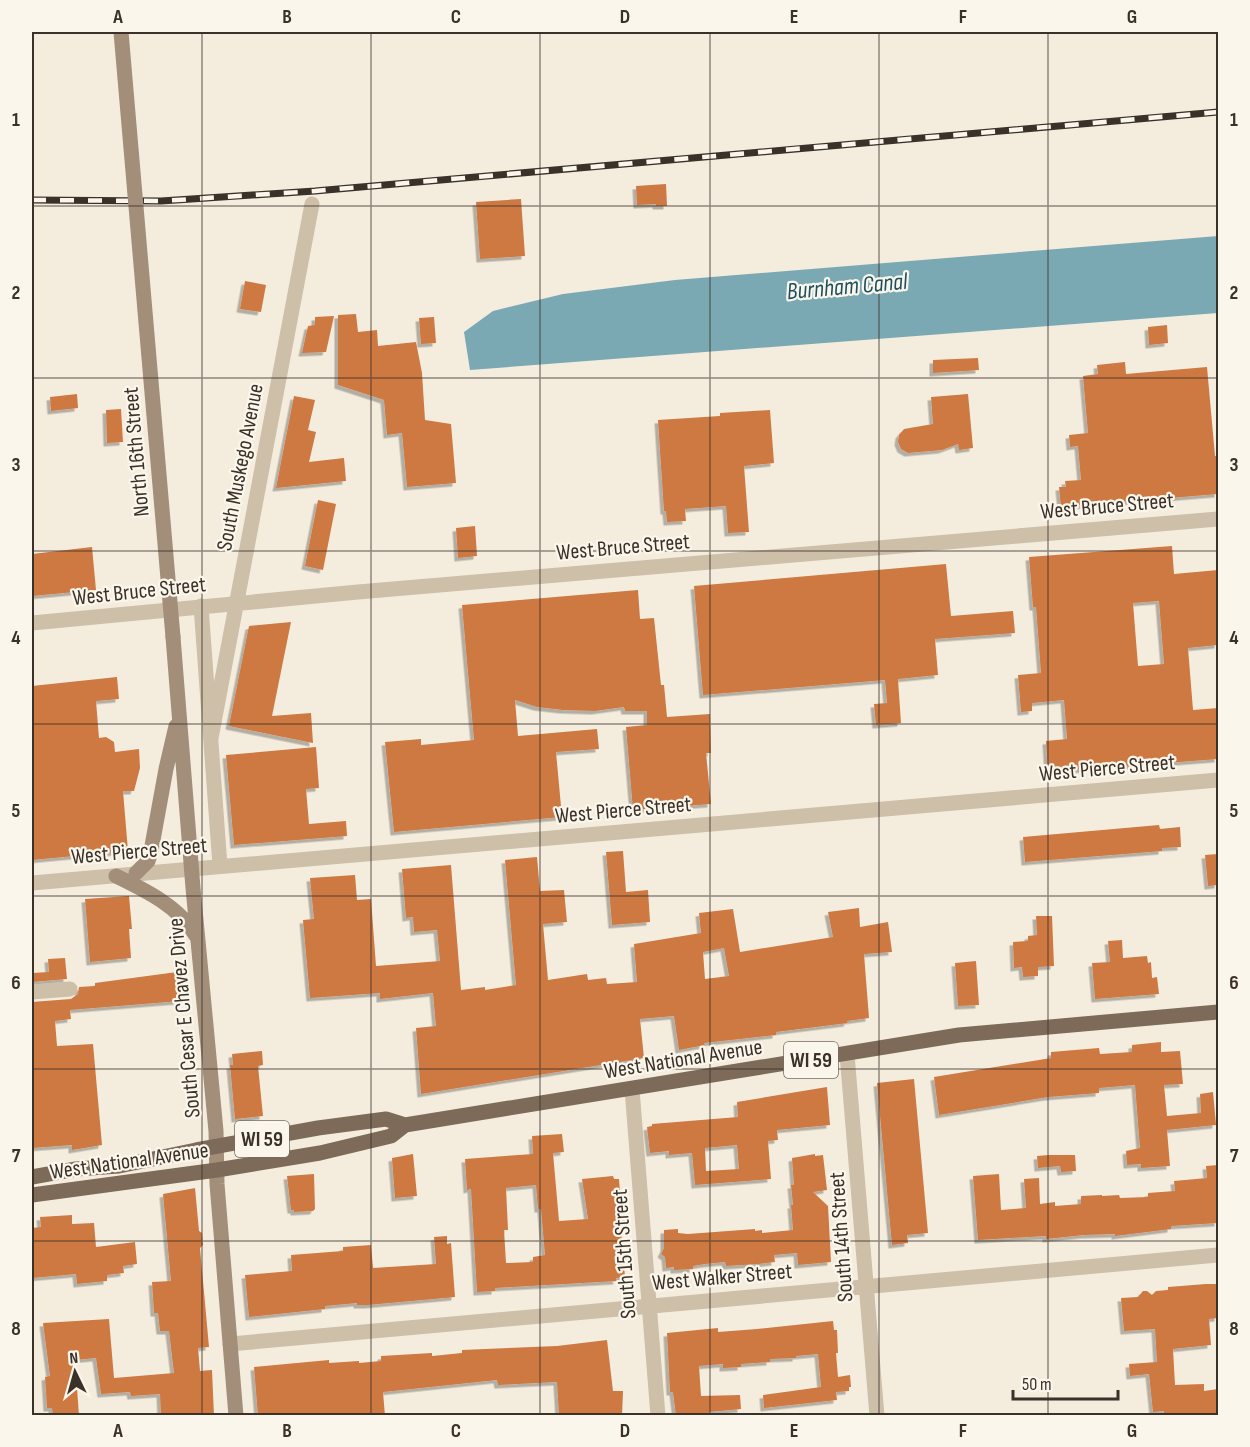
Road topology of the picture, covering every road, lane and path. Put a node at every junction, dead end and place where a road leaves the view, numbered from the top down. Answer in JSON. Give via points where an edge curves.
{"nodes":[{"id":1,"x":121,"y":32,"type":"edge"},
{"id":2,"x":312,"y":204,"type":"dead end"},
{"id":3,"x":1218,"y":519,"type":"edge"},
{"id":4,"x":237,"y":603,"type":"junction"},
{"id":5,"x":201,"y":606,"type":"junction"},
{"id":6,"x":32,"y":623,"type":"edge"},
{"id":7,"x":180,"y":711,"type":"junction"},
{"id":8,"x":211,"y":738,"type":"junction"},
{"id":9,"x":1218,"y":780,"type":"edge"},
{"id":10,"x":220,"y":866,"type":"junction"},
{"id":11,"x":192,"y":868,"type":"junction"},
{"id":12,"x":136,"y":873,"type":"junction"},
{"id":13,"x":116,"y":876,"type":"junction"},
{"id":14,"x":32,"y":883,"type":"edge"},
{"id":15,"x":198,"y":941,"type":"junction"},
{"id":16,"x":70,"y":989,"type":"dead end"},
{"id":17,"x":32,"y":992,"type":"edge"},
{"id":18,"x":1218,"y":1012,"type":"edge"},
{"id":19,"x":847,"y":1054,"type":"junction"},
{"id":20,"x":632,"y":1089,"type":"junction"},
{"id":21,"x":405,"y":1125,"type":"junction"},
{"id":22,"x":318,"y":1128,"type":"junction"},
{"id":23,"x":217,"y":1147,"type":"junction"},
{"id":24,"x":320,"y":1153,"type":"junction"},
{"id":25,"x":119,"y":1166,"type":"junction"},
{"id":26,"x":217,"y":1170,"type":"junction"},
{"id":27,"x":32,"y":1177,"type":"edge"},
{"id":28,"x":121,"y":1183,"type":"junction"},
{"id":29,"x":32,"y":1196,"type":"edge"},
{"id":30,"x":1218,"y":1255,"type":"edge"},
{"id":31,"x":866,"y":1286,"type":"junction"},
{"id":32,"x":650,"y":1305,"type":"junction"},
{"id":33,"x":230,"y":1344,"type":"junction"},
{"id":34,"x":236,"y":1416,"type":"edge"},
{"id":35,"x":658,"y":1416,"type":"edge"},
{"id":36,"x":877,"y":1416,"type":"edge"}],
"edges":[{"from":1,"to":7,"type":"main road","name":"North 16th Street","bridge":true},
{"from":2,"to":4,"type":"street","name":"South Muskego Avenue"},
{"from":3,"to":4,"type":"street","name":"West Bruce Street"},
{"from":4,"to":5,"type":"street","name":"West Bruce Street"},
{"from":4,"to":8,"type":"street","name":"South Muskego Avenue"},
{"from":5,"to":6,"type":"street","name":"West Bruce Street"},
{"from":5,"to":8,"type":"street","name":"South Muskego Avenue"},
{"from":7,"to":11,"type":"main road","name":"North 16th Street"},
{"from":7,"to":12,"type":"main road","via":[[151,851],[148,861]]},
{"from":8,"to":10,"type":"street","name":"South Muskego Avenue"},
{"from":9,"to":10,"type":"street","name":"West Pierce Street"},
{"from":10,"to":11,"type":"street","name":"West Pierce Street"},
{"from":11,"to":12,"type":"street","name":"West Pierce Street"},
{"from":11,"to":15,"type":"main road","name":"South Cesar E Chavez Drive"},
{"from":12,"to":13,"type":"street","name":"West Pierce Street"},
{"from":13,"to":14,"type":"street","name":"West Pierce Street"},
{"from":13,"to":15,"type":"main road","via":[[173,910],[188,923]]},
{"from":15,"to":23,"type":"main road","name":"South Cesar E Chavez Drive"},
{"from":16,"to":17,"type":"street"},
{"from":18,"to":19,"type":"main road","name":"West National Avenue","number":"WI 59","via":[[959,1035]]},
{"from":19,"to":20,"type":"main road","name":"West National Avenue","number":"WI 59"},
{"from":19,"to":31,"type":"street","name":"South 14th Street"},
{"from":20,"to":21,"type":"main road","name":"West National Avenue","number":"WI 59"},
{"from":20,"to":32,"type":"street","name":"South 15th Street"},
{"from":21,"to":22,"type":"main road","name":"West National Avenue","number":"WI 59","via":[[386,1119]]},
{"from":21,"to":24,"type":"main road","name":"West National Avenue","number":"WI 59","via":[[391,1136]]},
{"from":22,"to":23,"type":"main road","name":"West National Avenue","number":"WI 59"},
{"from":22,"to":24,"type":"main road"},
{"from":23,"to":25,"type":"main road","name":"West National Avenue","number":"WI 59"},
{"from":23,"to":26,"type":"main road","name":"South Cesar E Chavez Drive"},
{"from":24,"to":26,"type":"main road","name":"West National Avenue","number":"WI 59"},
{"from":25,"to":27,"type":"main road","name":"West National Avenue","number":"WI 59"},
{"from":25,"to":28,"type":"main road"},
{"from":26,"to":28,"type":"main road","name":"West National Avenue","number":"WI 59"},
{"from":26,"to":33,"type":"main road","name":"South Cesar E Chavez Drive"},
{"from":28,"to":29,"type":"main road","name":"West National Avenue","number":"WI 59"},
{"from":30,"to":31,"type":"street","name":"West Walker Street"},
{"from":31,"to":32,"type":"street","name":"West Walker Street"},
{"from":31,"to":36,"type":"street","name":"South 14th Street"},
{"from":32,"to":33,"type":"street","name":"West Walker Street"},
{"from":32,"to":35,"type":"street","name":"South 15th Street"},
{"from":33,"to":34,"type":"main road","name":"South Cesar E Chavez Drive"}]}
